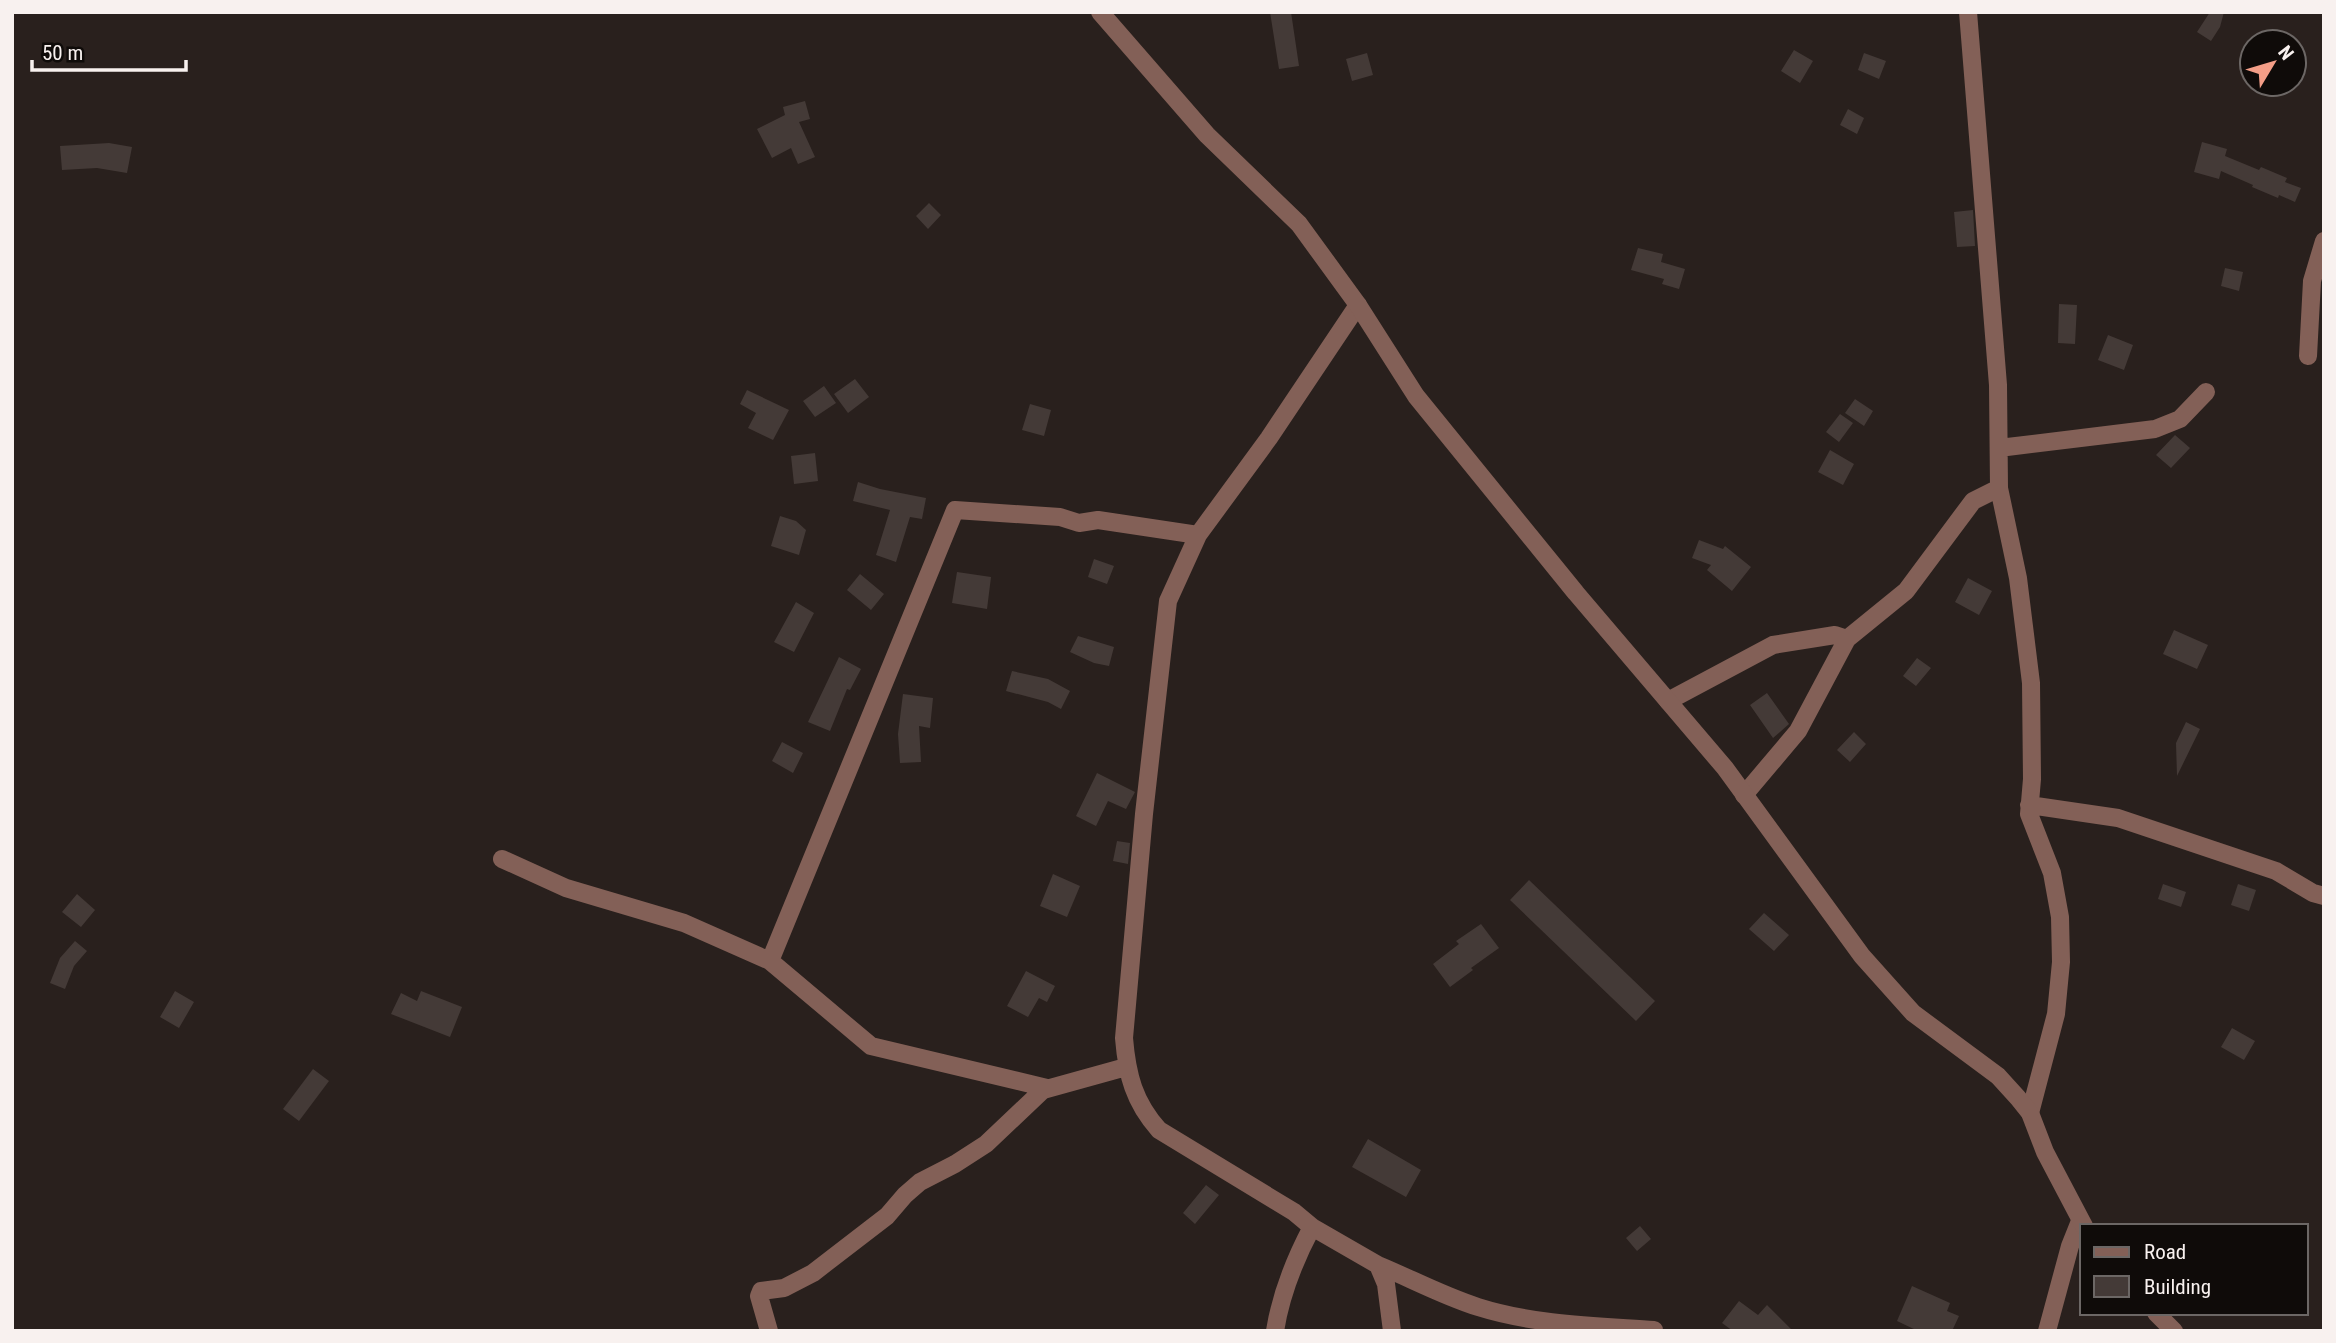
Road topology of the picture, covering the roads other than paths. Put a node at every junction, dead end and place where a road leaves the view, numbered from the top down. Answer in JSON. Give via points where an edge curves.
{"nodes":[{"id":1,"x":1100,"y":12,"type":"edge"},
{"id":2,"x":1968,"y":12,"type":"edge"},
{"id":3,"x":2324,"y":241,"type":"edge"},
{"id":4,"x":1358,"y":305,"type":"junction"},
{"id":5,"x":2308,"y":356,"type":"dead end"},
{"id":6,"x":2206,"y":392,"type":"dead end"},
{"id":7,"x":1999,"y":448,"type":"junction"},
{"id":8,"x":1999,"y":488,"type":"junction"},
{"id":9,"x":1198,"y":535,"type":"junction"},
{"id":10,"x":1847,"y":639,"type":"junction"},
{"id":11,"x":1668,"y":701,"type":"junction"},
{"id":12,"x":1744,"y":795,"type":"junction"},
{"id":13,"x":2029,"y":805,"type":"junction"},
{"id":14,"x":502,"y":859,"type":"dead end"},
{"id":15,"x":2324,"y":896,"type":"edge"},
{"id":16,"x":770,"y":961,"type":"junction"},
{"id":17,"x":1126,"y":1067,"type":"junction"},
{"id":18,"x":1048,"y":1088,"type":"junction"},
{"id":19,"x":2029,"y":1113,"type":"junction"},
{"id":20,"x":2082,"y":1223,"type":"edge"},
{"id":21,"x":1312,"y":1227,"type":"junction"},
{"id":22,"x":2080,"y":1227,"type":"edge"},
{"id":23,"x":1378,"y":1265,"type":"junction"},
{"id":24,"x":2158,"y":1315,"type":"edge"},
{"id":25,"x":1654,"y":1330,"type":"edge"},
{"id":26,"x":769,"y":1331,"type":"edge"},
{"id":27,"x":1275,"y":1331,"type":"edge"},
{"id":28,"x":1392,"y":1331,"type":"edge"},
{"id":29,"x":2048,"y":1331,"type":"edge"},
{"id":30,"x":2174,"y":1331,"type":"edge"}],
"edges":[{"from":1,"to":4,"type":"street","via":[[1207,135],[1299,224]]},
{"from":2,"to":7,"type":"street"},
{"from":3,"to":5,"type":"street","via":[[2312,281]]},
{"from":4,"to":9,"type":"street"},
{"from":4,"to":11,"type":"street","via":[[1416,396]]},
{"from":6,"to":7,"type":"street","via":[[2180,419],[2155,429]]},
{"from":7,"to":8,"type":"street"},
{"from":8,"to":10,"type":"street","via":[[1973,501],[1906,591]]},
{"from":8,"to":13,"type":"street","via":[[2018,578],[2031,683]]},
{"from":9,"to":16,"type":"street","via":[[1098,520],[1079,523],[1060,517],[955,510]]},
{"from":9,"to":17,"type":"street","via":[[1168,601],[1144,814],[1124,1038]]},
{"from":10,"to":11,"type":"street","via":[[1835,635],[1773,645]]},
{"from":10,"to":12,"type":"street","via":[[1798,731]]},
{"from":11,"to":12,"type":"street"},
{"from":12,"to":19,"type":"street","via":[[1862,956],[1913,1013],[1998,1076]]},
{"from":13,"to":15,"type":"street","via":[[2118,818],[2276,871]]},
{"from":13,"to":19,"type":"street","via":[[2052,873],[2060,917],[2061,962],[2056,1014]]},
{"from":14,"to":16,"type":"street","via":[[566,888],[684,923]]},
{"from":16,"to":18,"type":"street","via":[[871,1046]]},
{"from":17,"to":18,"type":"street"},
{"from":17,"to":21,"type":"street","via":[[1138,1102],[1159,1130]]},
{"from":18,"to":26,"type":"street","via":[[986,1144],[920,1182],[887,1216],[813,1273],[784,1288],[761,1291]]},
{"from":19,"to":20,"type":"street"},
{"from":21,"to":23,"type":"street"},
{"from":21,"to":27,"type":"street","via":[[1293,1262]]},
{"from":22,"to":29,"type":"street","via":[[2070,1246]]},
{"from":23,"to":25,"type":"street","via":[[1480,1308],[1539,1321]]},
{"from":23,"to":28,"type":"street","via":[[1386,1284]]},
{"from":24,"to":30,"type":"street"}]}
